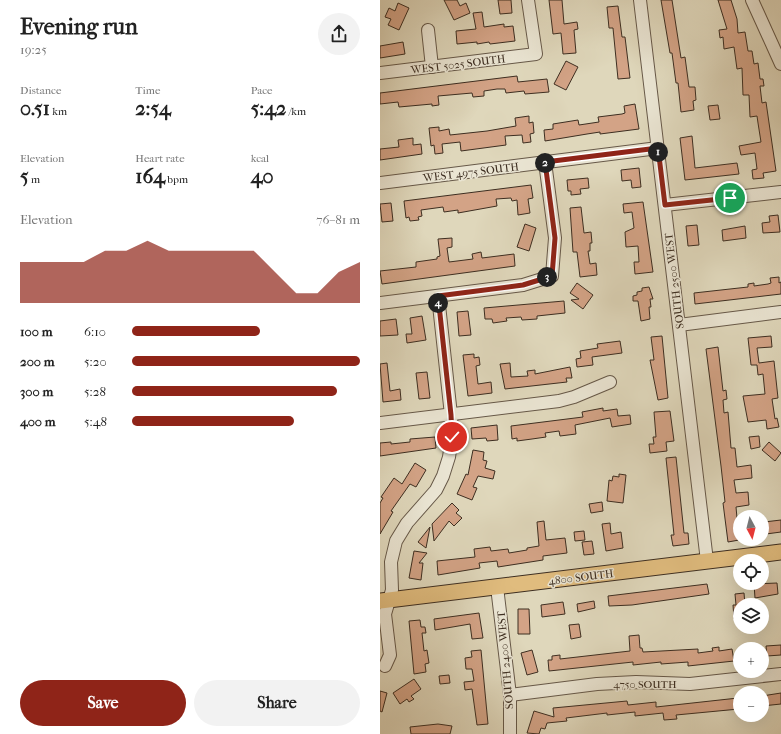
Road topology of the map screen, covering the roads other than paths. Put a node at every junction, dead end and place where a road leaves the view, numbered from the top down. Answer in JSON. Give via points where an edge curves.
{"nodes":[{"id":1,"x":528,"y":0,"type":"edge"},
{"id":2,"x":640,"y":0,"type":"edge"},
{"id":3,"x":752,"y":0,"type":"edge"},
{"id":4,"x":428,"y":30,"type":"dead end"},
{"id":5,"x":781,"y":64,"type":"edge"},
{"id":6,"x":432,"y":67,"type":"junction"},
{"id":7,"x":380,"y":73,"type":"edge"},
{"id":8,"x":658,"y":148,"type":"junction"},
{"id":9,"x":545,"y":162,"type":"junction"},
{"id":10,"x":380,"y":183,"type":"edge"},
{"id":11,"x":781,"y":192,"type":"edge"},
{"id":12,"x":665,"y":205,"type":"junction"},
{"id":13,"x":438,"y":296,"type":"junction"},
{"id":14,"x":380,"y":303,"type":"edge"},
{"id":15,"x":781,"y":312,"type":"edge"},
{"id":16,"x":679,"y":325,"type":"junction"},
{"id":17,"x":610,"y":382,"type":"dead end"},
{"id":18,"x":451,"y":415,"type":"junction"},
{"id":19,"x":380,"y":423,"type":"edge"},
{"id":20,"x":781,"y":552,"type":"edge"},
{"id":21,"x":707,"y":561,"type":"junction"},
{"id":22,"x":497,"y":587,"type":"junction"},
{"id":23,"x":384,"y":601,"type":"edge"},
{"id":24,"x":385,"y":666,"type":"dead end"},
{"id":25,"x":781,"y":674,"type":"edge"},
{"id":26,"x":510,"y":695,"type":"junction"},
{"id":27,"x":510,"y":734,"type":"edge"}],
"edges":[{"from":1,"to":6,"type":"street","name":"WEST 5025 SOUTH","via":[[536,54]]},
{"from":2,"to":8,"type":"street","name":"SOUTH 2500 WEST"},
{"from":3,"to":5,"type":"street"},
{"from":4,"to":6,"type":"street"},
{"from":6,"to":7,"type":"street","name":"WEST 5025 SOUTH"},
{"from":8,"to":9,"type":"street","name":"WEST 4975 SOUTH"},
{"from":8,"to":12,"type":"street","name":"SOUTH 2500 WEST"},
{"from":9,"to":10,"type":"street","name":"WEST 4975 SOUTH"},
{"from":9,"to":13,"type":"street","via":[[555,238],[552,276],[523,285]]},
{"from":11,"to":12,"type":"street"},
{"from":12,"to":16,"type":"street","name":"SOUTH 2500 WEST"},
{"from":13,"to":14,"type":"street"},
{"from":13,"to":18,"type":"street"},
{"from":15,"to":16,"type":"street"},
{"from":16,"to":21,"type":"street","name":"SOUTH 2500 WEST"},
{"from":17,"to":18,"type":"street","via":[[559,401]]},
{"from":18,"to":19,"type":"street"},
{"from":18,"to":23,"type":"street","via":[[452,437],[444,476],[396,541],[391,562],[392,590]]},
{"from":20,"to":21,"type":"main road","name":"4800 SOUTH"},
{"from":21,"to":22,"type":"main road","name":"4800 SOUTH"},
{"from":22,"to":23,"type":"main road","name":"4800 SOUTH"},
{"from":22,"to":26,"type":"street","name":"SOUTH 2400 WEST"},
{"from":23,"to":24,"type":"street","via":[[390,655]]},
{"from":25,"to":26,"type":"street","name":"4750 SOUTH","via":[[690,684],[597,684]]},
{"from":26,"to":27,"type":"street","name":"SOUTH 2400 WEST"}]}
